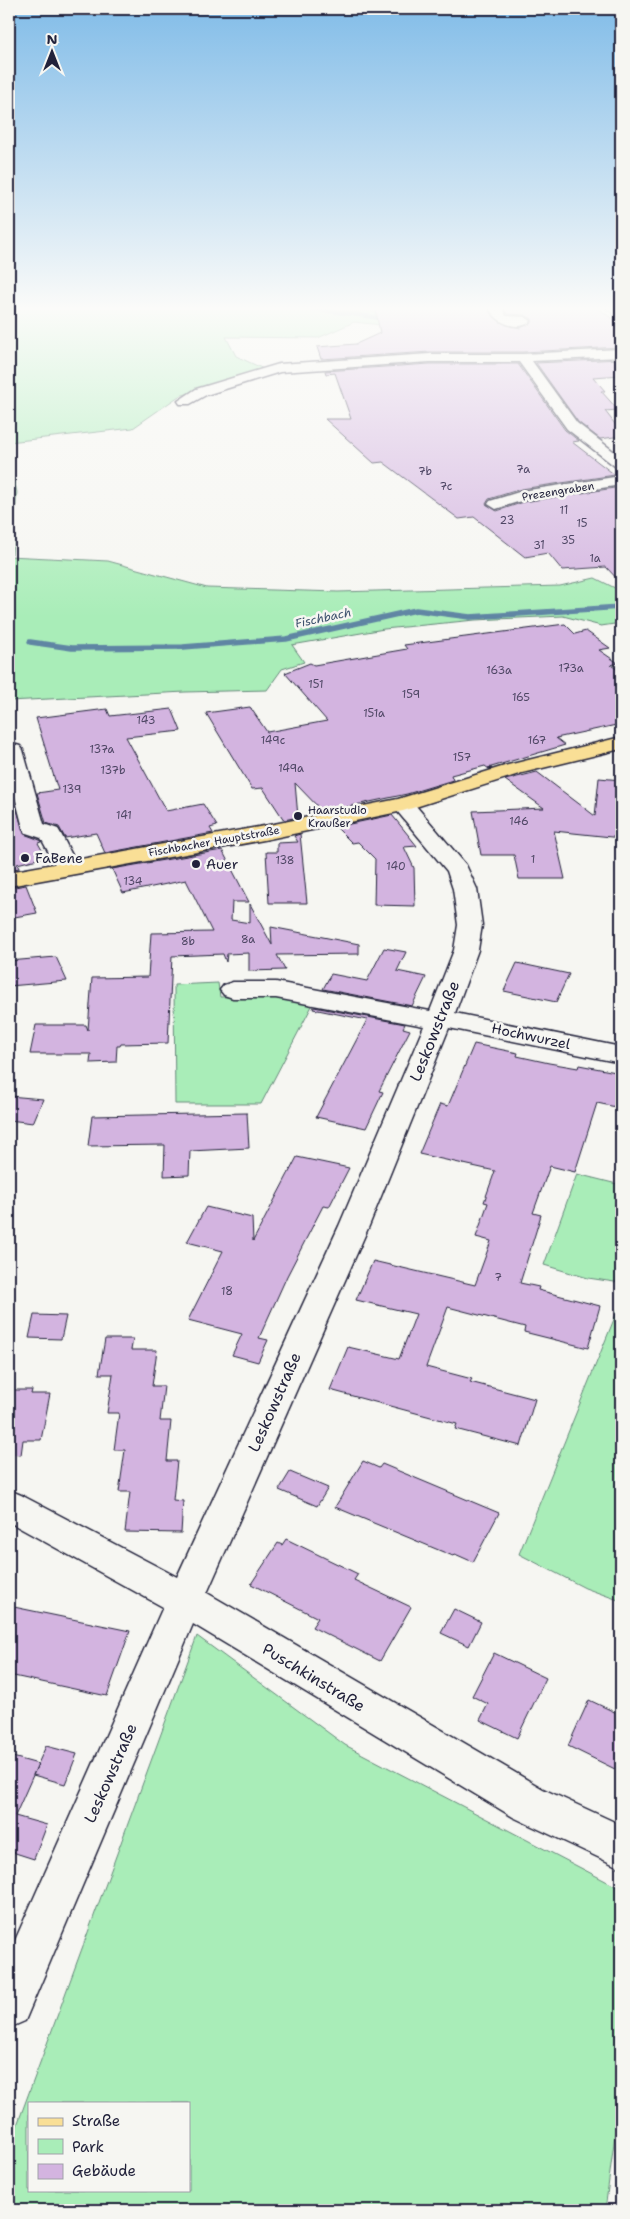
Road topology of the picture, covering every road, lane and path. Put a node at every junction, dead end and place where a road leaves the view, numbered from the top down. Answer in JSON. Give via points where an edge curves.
{"nodes":[{"id":1,"x":560,"y":410,"type":"edge"},
{"id":2,"x":621,"y":464,"type":"edge"},
{"id":3,"x":621,"y":480,"type":"edge"},
{"id":4,"x":496,"y":504,"type":"dead end"},
{"id":5,"x":621,"y":743,"type":"edge"},
{"id":6,"x":13,"y":750,"type":"dead end"},
{"id":7,"x":403,"y":805,"type":"junction"},
{"id":8,"x":67,"y":867,"type":"junction"},
{"id":9,"x":9,"y":879,"type":"edge"},
{"id":10,"x":233,"y":990,"type":"dead end"},
{"id":11,"x":440,"y":1019,"type":"junction"},
{"id":12,"x":621,"y":1055,"type":"edge"},
{"id":13,"x":9,"y":1505,"type":"edge"},
{"id":14,"x":185,"y":1600,"type":"junction"},
{"id":15,"x":621,"y":1847,"type":"edge"},
{"id":16,"x":9,"y":2005,"type":"edge"}],
"edges":[{"from":1,"to":2,"type":"street","via":[[572,426]]},
{"from":3,"to":4,"type":"street","name":"Prezengraben","via":[[522,496]]},
{"from":5,"to":7,"type":"main road","name":"Fischbacher Hauptstraße","via":[[515,769]]},
{"from":6,"to":8,"type":"street","via":[[34,828],[50,834]]},
{"from":7,"to":8,"type":"main road","name":"Fischbacher Hauptstraße"},
{"from":7,"to":11,"type":"street","name":"Leskowstraße","via":[[458,870],[464,889],[470,924],[466,950]]},
{"from":8,"to":9,"type":"main road","name":"Fischbacher Hauptstraße"},
{"from":10,"to":11,"type":"street","name":"Hochwurzel","via":[[276,990]]},
{"from":11,"to":12,"type":"street","name":"Hochwurzel"},
{"from":11,"to":14,"type":"street","name":"Leskowstraße","via":[[354,1226]]},
{"from":13,"to":14,"type":"street","name":"Puschkinstraße"},
{"from":14,"to":15,"type":"street","name":"Puschkinstraße","via":[[528,1803]]},
{"from":14,"to":16,"type":"street","name":"Leskowstraße"}]}
